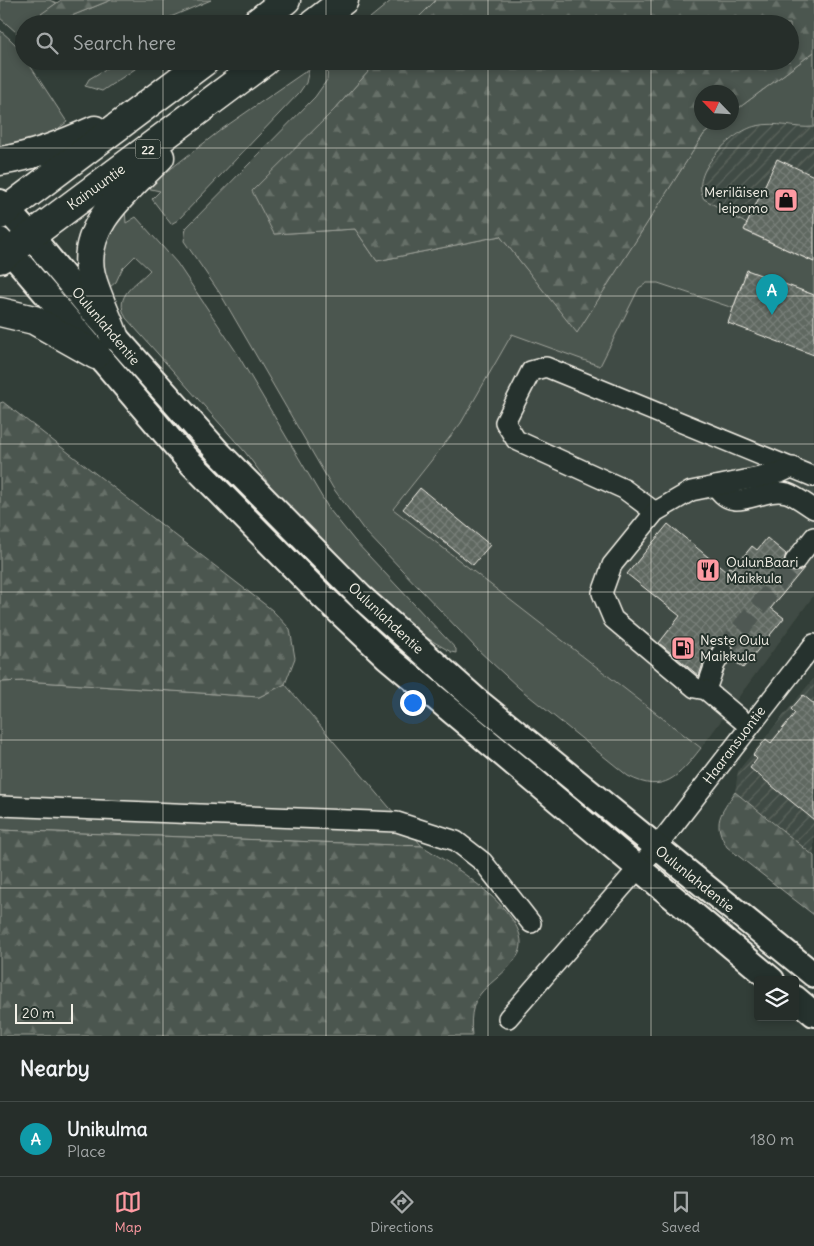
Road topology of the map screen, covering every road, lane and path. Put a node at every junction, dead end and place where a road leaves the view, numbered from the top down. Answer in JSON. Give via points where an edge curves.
{"nodes":[{"id":1,"x":286,"y":0,"type":"edge"},
{"id":2,"x":344,"y":0,"type":"edge"},
{"id":3,"x":267,"y":15,"type":"edge"},
{"id":4,"x":325,"y":15,"type":"edge"},
{"id":5,"x":193,"y":70,"type":"edge"},
{"id":6,"x":254,"y":70,"type":"edge"},
{"id":7,"x":215,"y":101,"type":"junction"},
{"id":8,"x":138,"y":112,"type":"junction"},
{"id":9,"x":0,"y":161,"type":"edge"},
{"id":10,"x":2,"y":209,"type":"edge"},
{"id":11,"x":10,"y":246,"type":"edge"},
{"id":12,"x":0,"y":312,"type":"edge"},
{"id":13,"x":105,"y":345,"type":"junction"},
{"id":14,"x":793,"y":467,"type":"junction"},
{"id":15,"x":814,"y":478,"type":"edge"},
{"id":16,"x":716,"y":486,"type":"junction"},
{"id":17,"x":814,"y":509,"type":"edge"},
{"id":18,"x":655,"y":512,"type":"junction"},
{"id":19,"x":814,"y":537,"type":"edge"},
{"id":20,"x":795,"y":562,"type":"tunnel mouth"},
{"id":21,"x":814,"y":644,"type":"edge"},
{"id":22,"x":723,"y":651,"type":"tunnel mouth"},
{"id":23,"x":706,"y":690,"type":"junction"},
{"id":24,"x":748,"y":726,"type":"junction"},
{"id":25,"x":0,"y":806,"type":"edge"},
{"id":26,"x":656,"y":848,"type":"junction"},
{"id":27,"x":639,"y":869,"type":"junction"},
{"id":28,"x":531,"y":923,"type":"dead end"},
{"id":29,"x":814,"y":975,"type":"edge"},
{"id":30,"x":767,"y":976,"type":"edge"},
{"id":31,"x":799,"y":1001,"type":"edge"},
{"id":32,"x":814,"y":1014,"type":"edge"},
{"id":33,"x":508,"y":1018,"type":"dead end"}],
"edges":[{"from":1,"to":3,"type":"highway"},
{"from":2,"to":4,"type":"highway"},
{"from":5,"to":8,"type":"highway"},
{"from":6,"to":7,"type":"highway","name":"Kainuuntie","number":"22"},
{"from":7,"to":11,"type":"highway","name":"Kainuuntie","number":"22"},
{"from":7,"to":13,"type":"highway","via":[[110,208],[94,236],[90,254],[91,273]]},
{"from":8,"to":9,"type":"highway","via":[[55,148]]},
{"from":8,"to":10,"type":"highway"},
{"from":10,"to":11,"type":"main road","name":"Oulunlahdentie"},
{"from":11,"to":13,"type":"main road","name":"Oulunlahdentie"},
{"from":12,"to":13,"type":"highway","via":[[34,320]]},
{"from":13,"to":26,"type":"main road","name":"Oulunlahdentie","via":[[218,452],[361,597],[474,698]]},
{"from":13,"to":27,"type":"main road","name":"Oulunlahdentie","via":[[186,458],[319,593],[387,657]]},
{"from":14,"to":15,"type":"street"},
{"from":14,"to":16,"type":"street","via":[[780,473]]},
{"from":14,"to":18,"type":"street","via":[[546,367],[531,371],[505,422],[516,440],[624,489]]},
{"from":16,"to":17,"type":"street","via":[[722,496],[735,501],[787,493]]},
{"from":16,"to":18,"type":"street","via":[[691,491]]},
{"from":18,"to":23,"type":"street","via":[[612,565],[602,593],[613,619],[696,688]]},
{"from":19,"to":20,"type":"street"},
{"from":21,"to":24,"type":"street","name":"Haaransuontie"},
{"from":22,"to":23,"type":"street"},
{"from":23,"to":24,"type":"street"},
{"from":24,"to":26,"type":"street","name":"Haaransuontie"},
{"from":25,"to":28,"type":"street","via":[[397,822],[456,841],[483,862]]},
{"from":26,"to":27,"type":"street","name":"Haaransuontie"},
{"from":26,"to":29,"type":"main road","name":"Oulunlahdentie"},
{"from":27,"to":30,"type":"main road","name":"Oulunlahdentie"},
{"from":27,"to":33,"type":"street","name":"Haaransuontie"},
{"from":31,"to":32,"type":"main road"}]}
